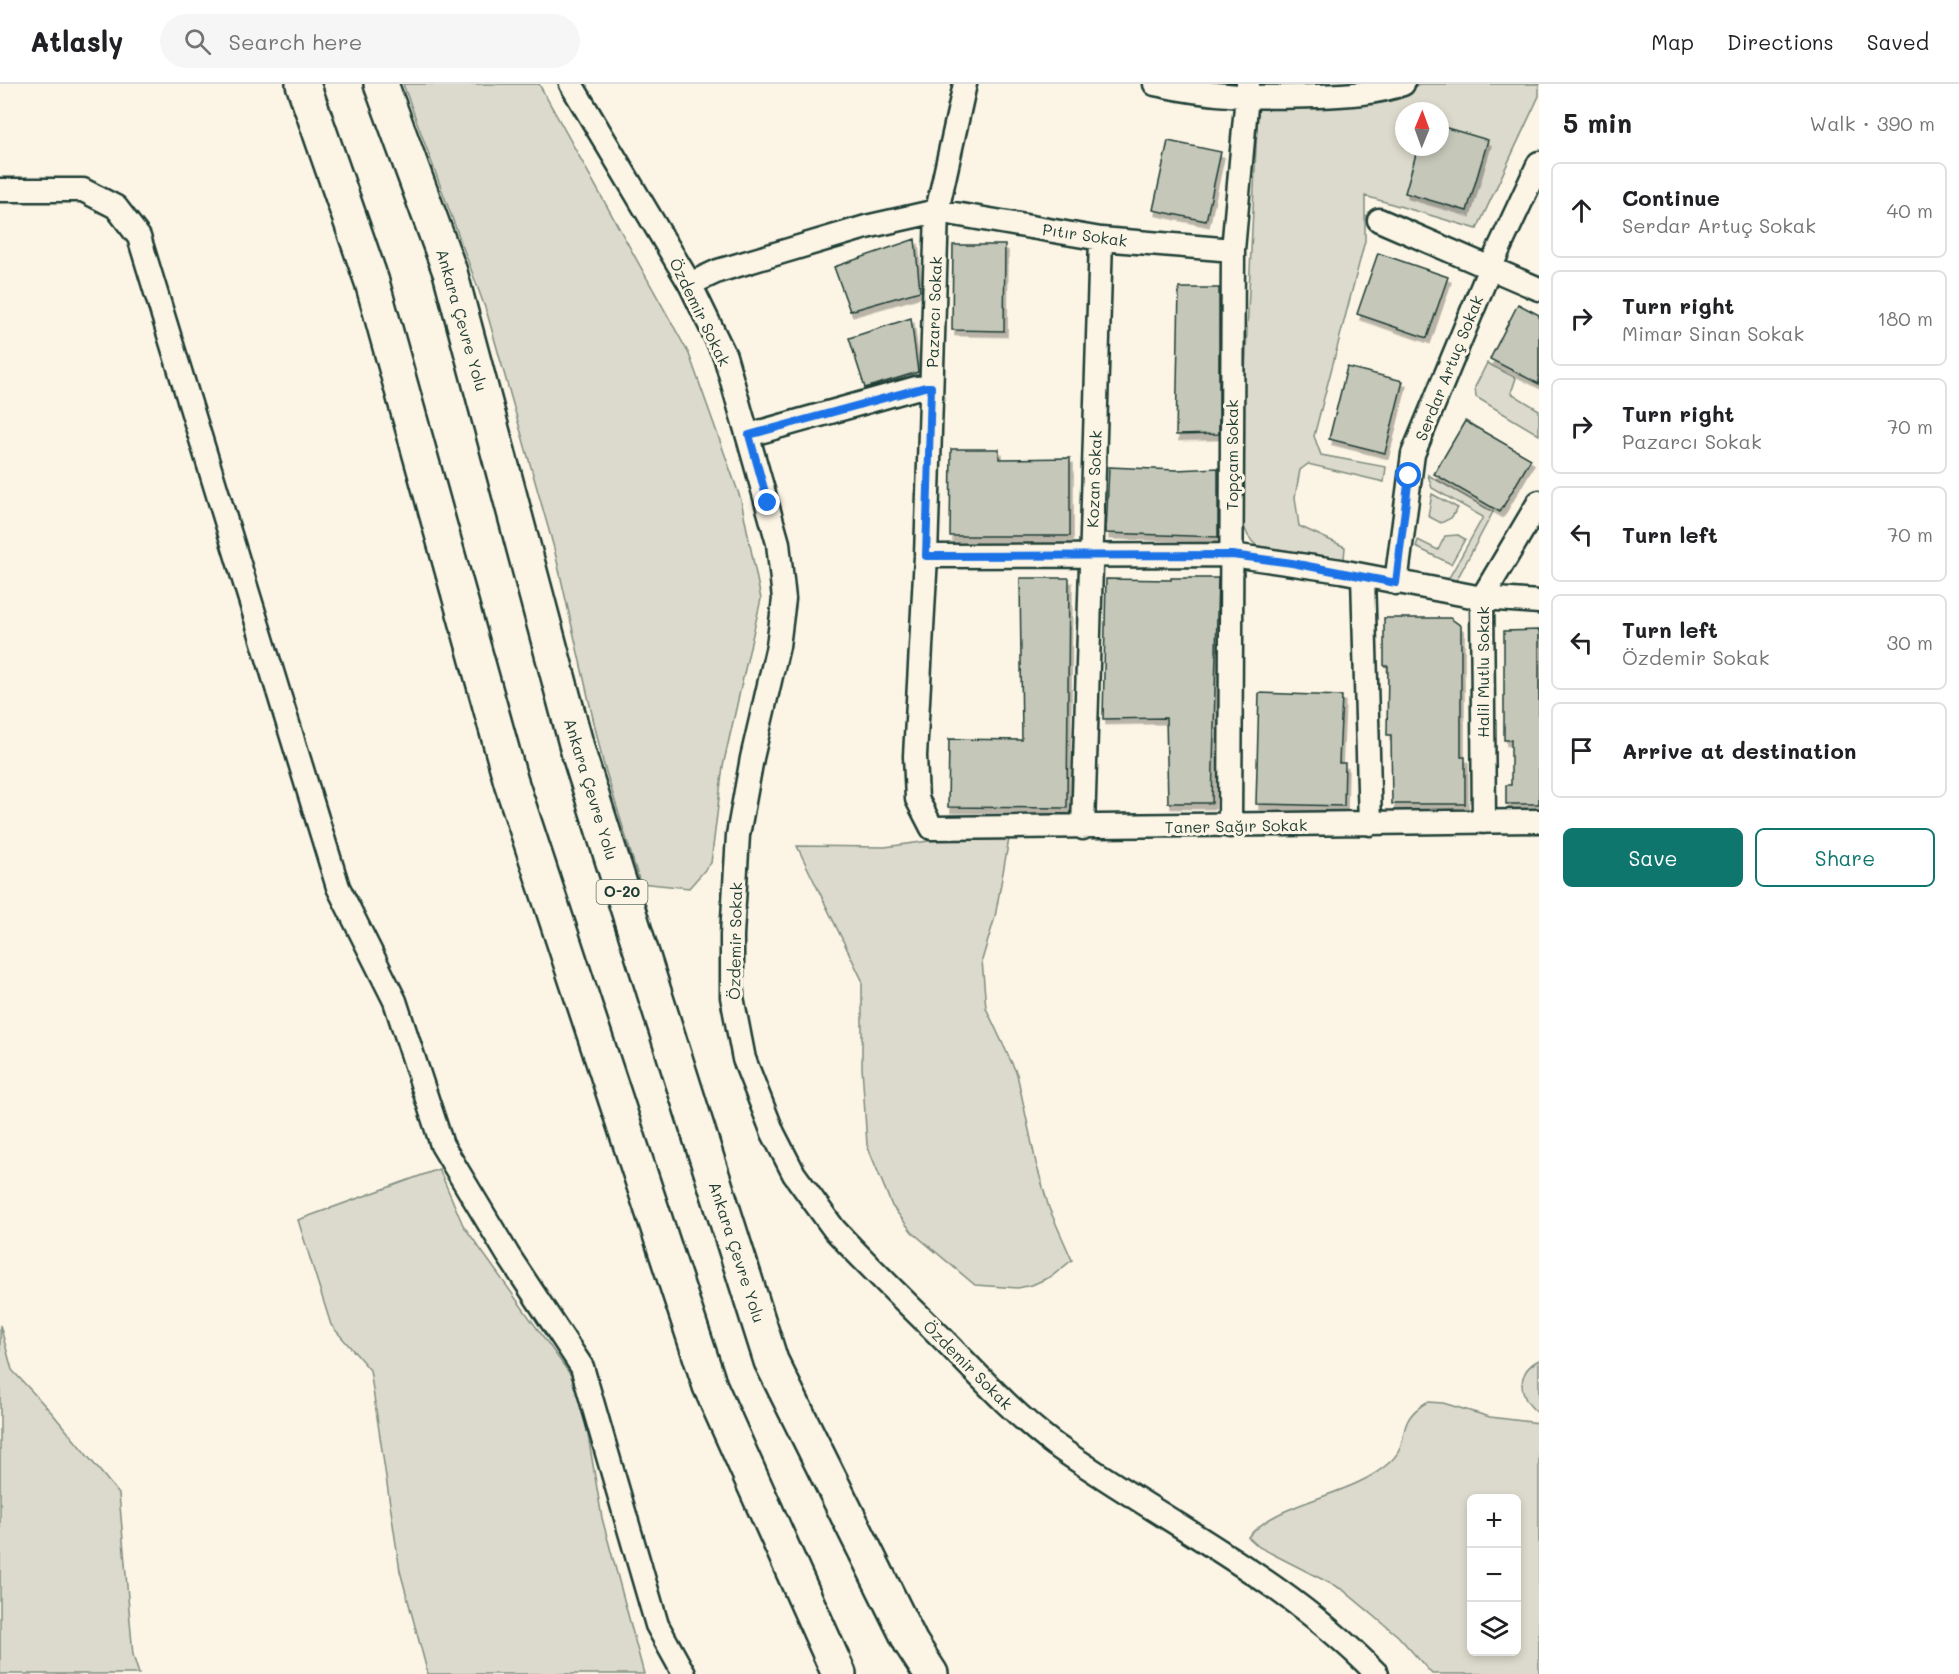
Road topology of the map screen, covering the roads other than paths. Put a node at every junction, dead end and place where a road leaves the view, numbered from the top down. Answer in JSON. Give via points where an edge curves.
{"nodes":[{"id":1,"x":303,"y":84,"type":"edge"},
{"id":2,"x":381,"y":84,"type":"edge"},
{"id":3,"x":572,"y":84,"type":"edge"},
{"id":4,"x":965,"y":84,"type":"edge"},
{"id":5,"x":1155,"y":84,"type":"edge"},
{"id":6,"x":1403,"y":84,"type":"edge"},
{"id":7,"x":1248,"y":91,"type":"edge"},
{"id":8,"x":1539,"y":163,"type":"edge"},
{"id":9,"x":0,"y":190,"type":"edge"},
{"id":10,"x":937,"y":211,"type":"junction"},
{"id":11,"x":1378,"y":220,"type":"dead end"},
{"id":12,"x":1101,"y":239,"type":"junction"},
{"id":13,"x":1233,"y":250,"type":"junction"},
{"id":14,"x":1490,"y":268,"type":"junction"},
{"id":15,"x":690,"y":284,"type":"junction"},
{"id":16,"x":1539,"y":289,"type":"edge"},
{"id":17,"x":931,"y":387,"type":"junction"},
{"id":18,"x":749,"y":435,"type":"junction"},
{"id":19,"x":1539,"y":502,"type":"edge"},
{"id":20,"x":1091,"y":555,"type":"junction"},
{"id":21,"x":1232,"y":555,"type":"junction"},
{"id":22,"x":926,"y":556,"type":"junction"},
{"id":23,"x":1363,"y":576,"type":"junction"},
{"id":24,"x":1396,"y":583,"type":"junction"},
{"id":25,"x":1482,"y":598,"type":"junction"},
{"id":26,"x":1539,"y":602,"type":"edge"},
{"id":27,"x":1539,"y":612,"type":"edge"},
{"id":28,"x":1539,"y":813,"type":"edge"},
{"id":29,"x":1539,"y":821,"type":"edge"},
{"id":30,"x":1484,"y":822,"type":"junction"},
{"id":31,"x":1370,"y":824,"type":"junction"},
{"id":32,"x":1230,"y":826,"type":"junction"},
{"id":33,"x":932,"y":828,"type":"joint"},
{"id":34,"x":1083,"y":828,"type":"junction"},
{"id":35,"x":684,"y":1674,"type":"edge"},
{"id":36,"x":839,"y":1674,"type":"edge"},
{"id":37,"x":931,"y":1674,"type":"edge"},
{"id":38,"x":1377,"y":1674,"type":"edge"}],
"edges":[{"from":1,"to":36,"type":"highway","via":[[372,282],[511,782],[710,1386]]},
{"from":2,"to":37,"type":"highway","name":"Ankara Çevre Yolu","number":"O-20","via":[[450,272],[579,755],[771,1361],[910,1643]]},
{"from":3,"to":15,"type":"street","name":"Özdemir Sokak"},
{"from":4,"to":10,"type":"street","name":"Pazarcı Sokak"},
{"from":5,"to":7,"type":"street","via":[[1202,93]]},
{"from":6,"to":7,"type":"street","via":[[1354,94]]},
{"from":7,"to":13,"type":"street","name":"Topçam Sokak"},
{"from":8,"to":14,"type":"street","name":"Serdar Artuç Sokak"},
{"from":9,"to":35,"type":"street","via":[[83,190],[116,207],[139,237],[338,887],[395,1001],[442,1145],[582,1367],[657,1625]]},
{"from":10,"to":12,"type":"street","name":"Pıtır Sokak"},
{"from":10,"to":15,"type":"street","name":"Pıtır Sokak","via":[[855,231]]},
{"from":10,"to":17,"type":"street","name":"Pazarcı Sokak"},
{"from":11,"to":14,"type":"street"},
{"from":12,"to":13,"type":"street","name":"Pıtır Sokak"},
{"from":12,"to":20,"type":"street","name":"Kozan Sokak"},
{"from":13,"to":21,"type":"street","name":"Topçam Sokak"},
{"from":14,"to":16,"type":"street"},
{"from":14,"to":24,"type":"street","name":"Serdar Artuç Sokak","via":[[1413,454]]},
{"from":15,"to":18,"type":"street","name":"Özdemir Sokak","via":[[725,356]]},
{"from":17,"to":18,"type":"street"},
{"from":17,"to":22,"type":"street","name":"Pazarcı Sokak"},
{"from":18,"to":38,"type":"street","name":"Özdemir Sokak","via":[[778,543],[784,599],[778,646],[738,834],[732,997],[744,1059],[782,1153],[834,1229],[1029,1424],[1295,1602]]},
{"from":19,"to":25,"type":"street","name":"Halil Mutlu Sokak"},
{"from":20,"to":21,"type":"street"},
{"from":20,"to":22,"type":"street"},
{"from":20,"to":34,"type":"street","name":"Kozan Sokak"},
{"from":21,"to":23,"type":"street"},
{"from":21,"to":32,"type":"street","name":"Topçam Sokak"},
{"from":22,"to":33,"type":"street","name":"Pazarcı Sokak","via":[[915,787],[920,808]]},
{"from":23,"to":24,"type":"street"},
{"from":23,"to":31,"type":"street"},
{"from":24,"to":25,"type":"street"},
{"from":25,"to":26,"type":"street"},
{"from":25,"to":30,"type":"street","name":"Halil Mutlu Sokak"},
{"from":27,"to":28,"type":"street","via":[[1492,613],[1493,813]]},
{"from":29,"to":30,"type":"street","name":"Taner Sağır Sokak"},
{"from":30,"to":31,"type":"street","name":"Taner Sağır Sokak"},
{"from":31,"to":32,"type":"street","name":"Taner Sağır Sokak"},
{"from":32,"to":34,"type":"street","name":"Taner Sağır Sokak"},
{"from":33,"to":34,"type":"street","name":"Taner Sağır Sokak"}]}
